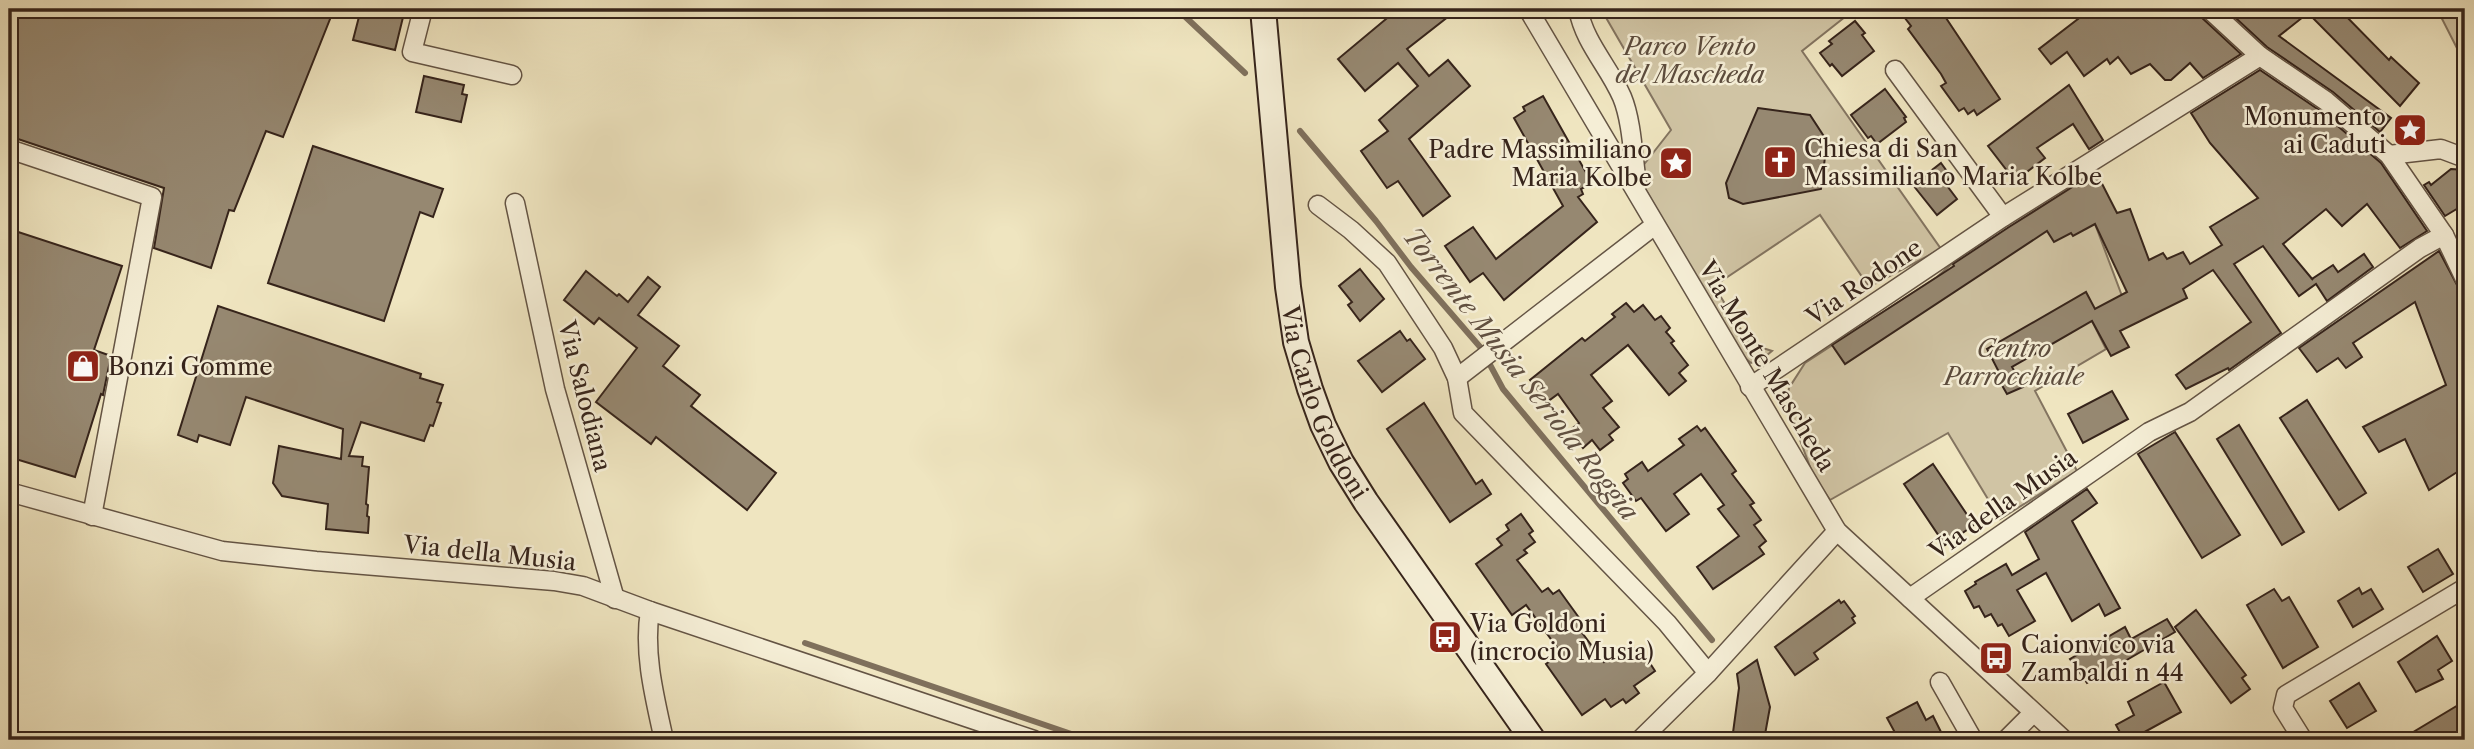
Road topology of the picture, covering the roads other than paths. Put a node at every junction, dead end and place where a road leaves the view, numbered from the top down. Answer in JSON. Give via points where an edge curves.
{"nodes":[{"id":1,"x":423,"y":9,"type":"edge"},
{"id":2,"x":1263,"y":9,"type":"edge"},
{"id":3,"x":1528,"y":9,"type":"edge"},
{"id":4,"x":1578,"y":9,"type":"edge"},
{"id":5,"x":2210,"y":9,"type":"edge"},
{"id":6,"x":2260,"y":56,"type":"junction"},
{"id":7,"x":1895,"y":70,"type":"dead end"},
{"id":8,"x":512,"y":75,"type":"dead end"},
{"id":9,"x":9,"y":149,"type":"edge"},
{"id":10,"x":2389,"y":155,"type":"junction"},
{"id":11,"x":2465,"y":158,"type":"edge"},
{"id":12,"x":1639,"y":198,"type":"junction"},
{"id":13,"x":515,"y":203,"type":"dead end"},
{"id":14,"x":1318,"y":205,"type":"dead end"},
{"id":15,"x":2003,"y":217,"type":"junction"},
{"id":16,"x":1655,"y":225,"type":"junction"},
{"id":17,"x":2444,"y":235,"type":"junction"},
{"id":18,"x":2465,"y":279,"type":"edge"},
{"id":19,"x":1457,"y":378,"type":"junction"},
{"id":20,"x":1751,"y":387,"type":"junction"},
{"id":21,"x":9,"y":492,"type":"edge"},
{"id":22,"x":92,"y":516,"type":"junction"},
{"id":23,"x":1837,"y":531,"type":"junction"},
{"id":24,"x":2465,"y":588,"type":"edge"},
{"id":25,"x":1910,"y":598,"type":"junction"},
{"id":26,"x":615,"y":599,"type":"junction"},
{"id":27,"x":650,"y":611,"type":"junction"},
{"id":28,"x":1708,"y":673,"type":"junction"},
{"id":29,"x":1940,"y":682,"type":"dead end"},
{"id":30,"x":2033,"y":713,"type":"junction"},
{"id":31,"x":664,"y":740,"type":"edge"},
{"id":32,"x":1034,"y":740,"type":"edge"},
{"id":33,"x":1533,"y":740,"type":"edge"},
{"id":34,"x":1640,"y":740,"type":"edge"},
{"id":35,"x":1973,"y":740,"type":"edge"},
{"id":36,"x":2006,"y":740,"type":"edge"},
{"id":37,"x":2064,"y":740,"type":"edge"},
{"id":38,"x":2303,"y":740,"type":"edge"}],
"edges":[{"from":1,"to":8,"type":"street","via":[[412,52]]},
{"from":2,"to":33,"type":"street","name":"Via Carlo Goldoni","via":[[1288,287],[1296,342],[1310,390],[1341,462],[1366,502]]},
{"from":3,"to":12,"type":"street","name":"Via Monte Mascheda"},
{"from":4,"to":12,"type":"street","name":"Via Monte Mascheda","via":[[1582,29],[1622,96]]},
{"from":5,"to":6,"type":"street"},
{"from":6,"to":10,"type":"street","via":[[2326,102]]},
{"from":6,"to":15,"type":"street","name":"Via Rodone"},
{"from":7,"to":15,"type":"street"},
{"from":9,"to":22,"type":"street","via":[[152,197]]},
{"from":10,"to":11,"type":"street","via":[[2441,149]]},
{"from":10,"to":17,"type":"street"},
{"from":12,"to":16,"type":"street","name":"Via Monte Mascheda"},
{"from":13,"to":26,"type":"street","name":"Via Salodiana","via":[[555,388]]},
{"from":14,"to":19,"type":"street","via":[[1387,263],[1443,348]]},
{"from":15,"to":20,"type":"street","name":"Via Rodone"},
{"from":16,"to":19,"type":"street"},
{"from":16,"to":20,"type":"street","name":"Via Monte Mascheda"},
{"from":17,"to":18,"type":"street"},
{"from":17,"to":25,"type":"street","name":"Via della Musia","via":[[2190,412],[2149,432]]},
{"from":19,"to":28,"type":"street","via":[[1464,413],[1667,623]]},
{"from":20,"to":23,"type":"street","name":"Via Monte Mascheda"},
{"from":21,"to":22,"type":"street","name":"Via della Musia"},
{"from":22,"to":26,"type":"street","name":"Via della Musia","via":[[222,551],[554,581]]},
{"from":23,"to":25,"type":"street"},
{"from":23,"to":28,"type":"street"},
{"from":24,"to":38,"type":"street","via":[[2286,695],[2283,708]]},
{"from":25,"to":30,"type":"street"},
{"from":26,"to":27,"type":"street","name":"Via della Musia"},
{"from":27,"to":31,"type":"street","via":[[647,643]]},
{"from":27,"to":32,"type":"street","name":"Via della Musia"},
{"from":28,"to":34,"type":"street"},
{"from":29,"to":35,"type":"street"},
{"from":30,"to":36,"type":"street"},
{"from":30,"to":37,"type":"street"}]}
